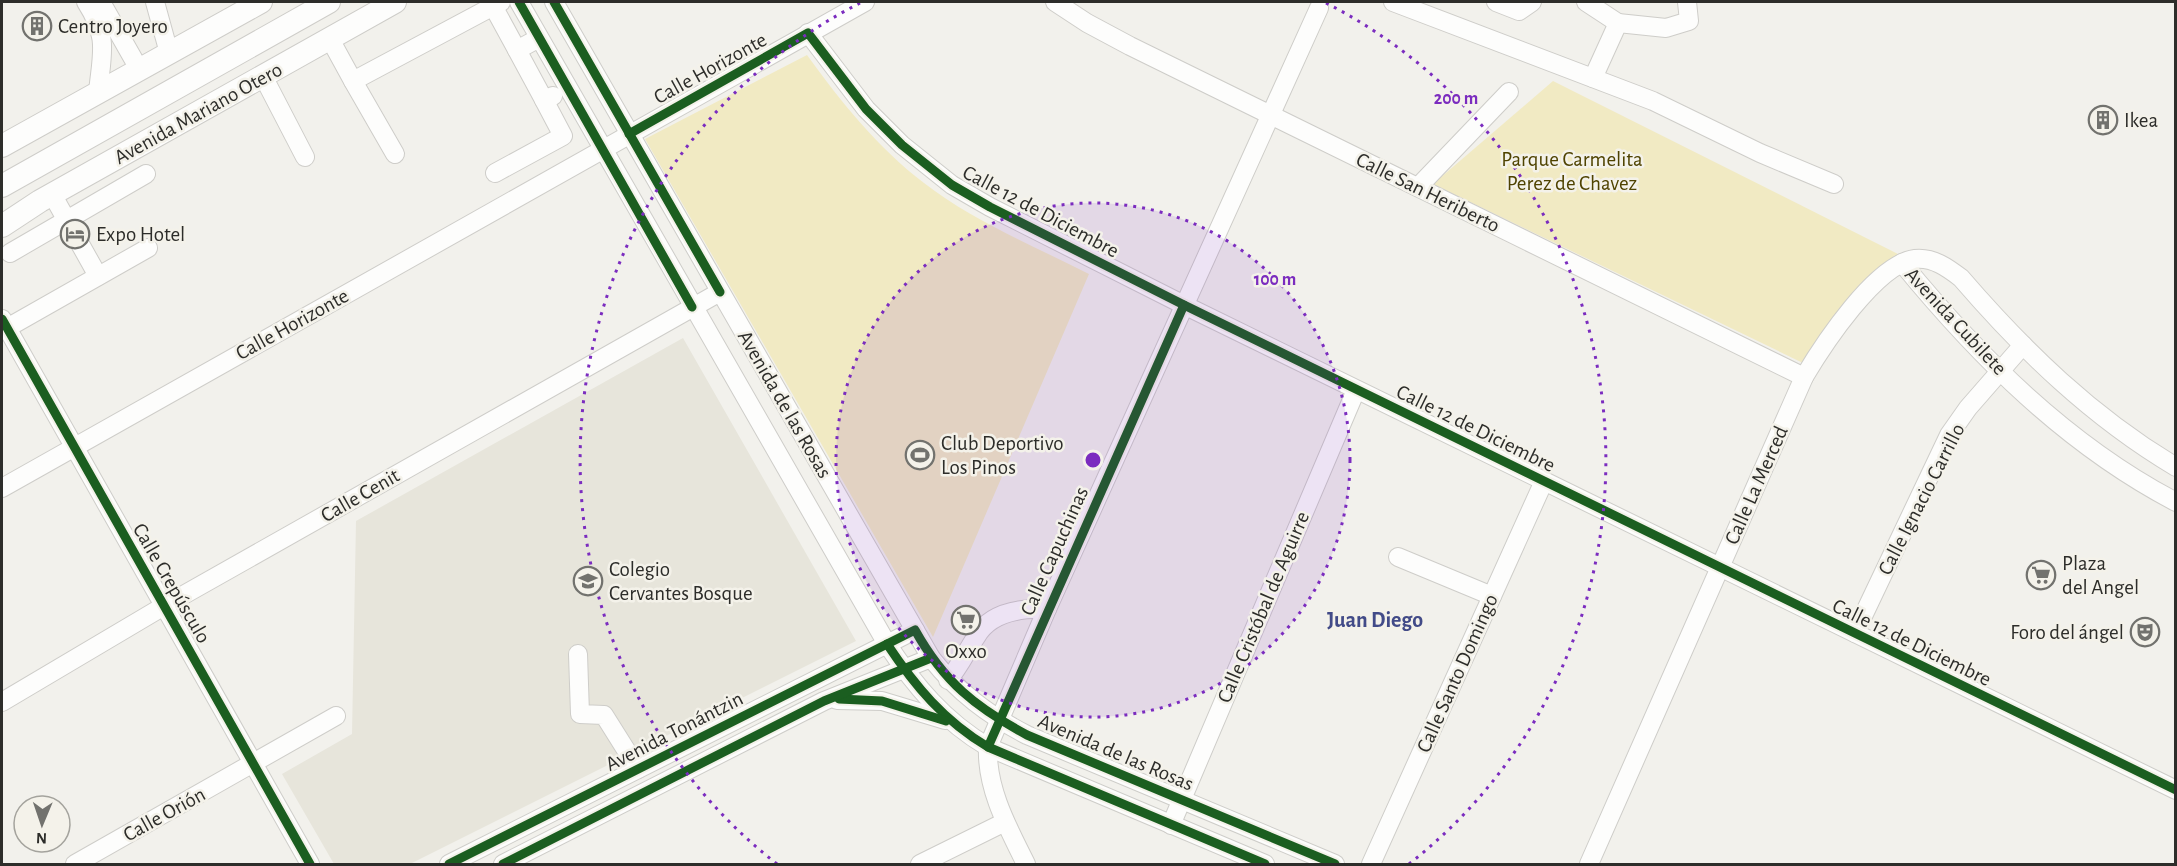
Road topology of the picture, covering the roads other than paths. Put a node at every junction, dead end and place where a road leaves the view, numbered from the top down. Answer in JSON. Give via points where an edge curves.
{"nodes":[{"id":1,"x":86,"y":2,"type":"edge"},
{"id":2,"x":101,"y":2,"type":"edge"},
{"id":3,"x":155,"y":2,"type":"edge"},
{"id":4,"x":261,"y":2,"type":"edge"},
{"id":5,"x":329,"y":2,"type":"edge"},
{"id":6,"x":395,"y":2,"type":"edge"},
{"id":7,"x":519,"y":2,"type":"edge"},
{"id":8,"x":554,"y":2,"type":"edge"},
{"id":9,"x":865,"y":2,"type":"edge"},
{"id":10,"x":1055,"y":2,"type":"edge"},
{"id":11,"x":1393,"y":2,"type":"edge"},
{"id":12,"x":1496,"y":2,"type":"edge"},
{"id":13,"x":1532,"y":2,"type":"edge"},
{"id":14,"x":1586,"y":2,"type":"edge"},
{"id":15,"x":1687,"y":2,"type":"edge"},
{"id":16,"x":497,"y":4,"type":"edge"},
{"id":17,"x":1319,"y":8,"type":"dead end"},
{"id":18,"x":1618,"y":23,"type":"junction"},
{"id":19,"x":808,"y":33,"type":"junction"},
{"id":20,"x":539,"y":38,"type":"junction"},
{"id":21,"x":330,"y":39,"type":"junction"},
{"id":22,"x":517,"y":50,"type":"junction"},
{"id":23,"x":169,"y":53,"type":"junction"},
{"id":24,"x":139,"y":69,"type":"junction"},
{"id":25,"x":264,"y":78,"type":"junction"},
{"id":26,"x":1593,"y":78,"type":"junction"},
{"id":27,"x":353,"y":81,"type":"junction"},
{"id":28,"x":568,"y":88,"type":"junction"},
{"id":29,"x":98,"y":92,"type":"junction"},
{"id":30,"x":1509,"y":92,"type":"dead end"},
{"id":31,"x":544,"y":100,"type":"junction"},
{"id":32,"x":1270,"y":114,"type":"junction"},
{"id":33,"x":629,"y":134,"type":"junction"},
{"id":34,"x":76,"y":144,"type":"junction"},
{"id":35,"x":2,"y":146,"type":"edge"},
{"id":36,"x":603,"y":149,"type":"junction"},
{"id":37,"x":395,"y":154,"type":"dead end"},
{"id":38,"x":305,"y":157,"type":"dead end"},
{"id":39,"x":495,"y":173,"type":"dead end"},
{"id":40,"x":146,"y":174,"type":"dead end"},
{"id":41,"x":2,"y":176,"type":"edge"},
{"id":42,"x":1834,"y":184,"type":"dead end"},
{"id":43,"x":2,"y":186,"type":"edge"},
{"id":44,"x":1418,"y":187,"type":"junction"},
{"id":45,"x":46,"y":198,"type":"junction"},
{"id":46,"x":2,"y":216,"type":"edge"},
{"id":47,"x":66,"y":219,"type":"junction"},
{"id":48,"x":2,"y":226,"type":"edge"},
{"id":49,"x":148,"y":248,"type":"dead end"},
{"id":50,"x":10,"y":254,"type":"dead end"},
{"id":51,"x":1902,"y":263,"type":"junction"},
{"id":52,"x":98,"y":276,"type":"junction"},
{"id":53,"x":720,"y":292,"type":"junction"},
{"id":54,"x":1184,"y":305,"type":"junction"},
{"id":55,"x":692,"y":307,"type":"junction"},
{"id":56,"x":4,"y":324,"type":"edge"},
{"id":57,"x":2023,"y":345,"type":"junction"},
{"id":58,"x":2000,"y":370,"type":"junction"},
{"id":59,"x":1804,"y":377,"type":"junction"},
{"id":60,"x":1356,"y":390,"type":"junction"},
{"id":61,"x":74,"y":447,"type":"junction"},
{"id":62,"x":2175,"y":467,"type":"edge"},
{"id":63,"x":1544,"y":481,"type":"junction"},
{"id":64,"x":2,"y":488,"type":"edge"},
{"id":65,"x":2175,"y":502,"type":"edge"},
{"id":66,"x":1398,"y":557,"type":"dead end"},
{"id":67,"x":1719,"y":567,"type":"junction"},
{"id":68,"x":1492,"y":596,"type":"junction"},
{"id":69,"x":164,"y":606,"type":"junction"},
{"id":70,"x":1047,"y":609,"type":"junction"},
{"id":71,"x":915,"y":630,"type":"junction"},
{"id":72,"x":1855,"y":633,"type":"junction"},
{"id":73,"x":887,"y":644,"type":"junction"},
{"id":74,"x":578,"y":654,"type":"dead end"},
{"id":75,"x":931,"y":658,"type":"junction"},
{"id":76,"x":903,"y":668,"type":"junction"},
{"id":77,"x":948,"y":680,"type":"junction"},
{"id":78,"x":824,"y":701,"type":"junction"},
{"id":79,"x":2,"y":702,"type":"edge"},
{"id":80,"x":336,"y":716,"type":"dead end"},
{"id":81,"x":1000,"y":721,"type":"junction"},
{"id":82,"x":949,"y":722,"type":"junction"},
{"id":83,"x":988,"y":747,"type":"junction"},
{"id":84,"x":254,"y":764,"type":"junction"},
{"id":85,"x":638,"y":769,"type":"junction"},
{"id":86,"x":2175,"y":790,"type":"edge"},
{"id":87,"x":1181,"y":799,"type":"junction"},
{"id":88,"x":1005,"y":822,"type":"junction"},
{"id":89,"x":1171,"y":825,"type":"junction"},
{"id":90,"x":1330,"y":863,"type":"edge"},
{"id":91,"x":75,"y":864,"type":"edge"},
{"id":92,"x":310,"y":864,"type":"edge"},
{"id":93,"x":449,"y":864,"type":"edge"},
{"id":94,"x":503,"y":864,"type":"edge"},
{"id":95,"x":920,"y":864,"type":"edge"},
{"id":96,"x":1026,"y":864,"type":"edge"},
{"id":97,"x":1265,"y":864,"type":"edge"},
{"id":98,"x":1371,"y":864,"type":"edge"},
{"id":99,"x":1589,"y":864,"type":"edge"}],
"edges":[{"from":1,"to":29,"type":"street","via":[[104,40]]},
{"from":2,"to":24,"type":"street"},
{"from":3,"to":23,"type":"street"},
{"from":4,"to":23,"type":"main road"},
{"from":5,"to":34,"type":"main road","name":"Avenida Mariano Otero"},
{"from":6,"to":21,"type":"main road","name":"Avenida Mariano Otero"},
{"from":7,"to":20,"type":"street","name":"Avenida de las Rosas"},
{"from":8,"to":33,"type":"street","name":"Avenida de las Rosas"},
{"from":9,"to":19,"type":"street","name":"Calle Horizonte"},
{"from":10,"to":32,"type":"street","name":"Calle San Heriberto","via":[[1087,23]]},
{"from":11,"to":26,"type":"street"},
{"from":12,"to":13,"type":"street","via":[[1519,11]]},
{"from":14,"to":18,"type":"street"},
{"from":15,"to":18,"type":"street","via":[[1689,21],[1666,28]]},
{"from":16,"to":22,"type":"street"},
{"from":16,"to":27,"type":"street"},
{"from":17,"to":32,"type":"street","name":"Calle Capuchinas"},
{"from":18,"to":26,"type":"street"},
{"from":19,"to":33,"type":"street","name":"Calle Horizonte"},
{"from":19,"to":54,"type":"street","name":"Calle 12 de Diciembre","via":[[866,109],[923,165],[990,207]]},
{"from":20,"to":22,"type":"street"},
{"from":20,"to":28,"type":"street","name":"Avenida de las Rosas"},
{"from":21,"to":25,"type":"main road","name":"Avenida Mariano Otero"},
{"from":21,"to":27,"type":"street"},
{"from":22,"to":31,"type":"street"},
{"from":23,"to":24,"type":"main road"},
{"from":24,"to":29,"type":"main road"},
{"from":25,"to":38,"type":"street"},
{"from":25,"to":45,"type":"main road","name":"Avenida Mariano Otero"},
{"from":26,"to":42,"type":"street","via":[[1653,101]]},
{"from":27,"to":37,"type":"street"},
{"from":28,"to":31,"type":"street"},
{"from":28,"to":36,"type":"street","name":"Avenida de las Rosas"},
{"from":29,"to":35,"type":"main road"},
{"from":30,"to":44,"type":"street"},
{"from":31,"to":39,"type":"street","via":[[563,136]]},
{"from":32,"to":44,"type":"street","name":"Calle San Heriberto"},
{"from":32,"to":54,"type":"street","name":"Calle Capuchinas"},
{"from":33,"to":36,"type":"street","name":"Calle Horizonte"},
{"from":33,"to":53,"type":"street","name":"Avenida de las Rosas"},
{"from":34,"to":41,"type":"main road"},
{"from":34,"to":43,"type":"main road","name":"Avenida Mariano Otero"},
{"from":36,"to":55,"type":"street","name":"Avenida de las Rosas"},
{"from":36,"to":61,"type":"street","name":"Calle Horizonte"},
{"from":40,"to":47,"type":"street"},
{"from":44,"to":59,"type":"street","name":"Calle San Heriberto"},
{"from":45,"to":46,"type":"main road"},
{"from":45,"to":47,"type":"street"},
{"from":45,"to":48,"type":"main road","name":"Avenida Mariano Otero"},
{"from":47,"to":50,"type":"street"},
{"from":47,"to":52,"type":"street"},
{"from":49,"to":52,"type":"street"},
{"from":51,"to":57,"type":"street","name":"Avenida Cubilete","via":[[1926,259],[1946,267]]},
{"from":51,"to":58,"type":"street","name":"Avenida Cubilete"},
{"from":51,"to":59,"type":"street","name":"Calle La Merced","via":[[1846,314]]},
{"from":52,"to":56,"type":"street"},
{"from":53,"to":55,"type":"street","name":"Calle Cenit"},
{"from":53,"to":71,"type":"street","name":"Avenida de las Rosas"},
{"from":54,"to":60,"type":"street","name":"Calle 12 de Diciembre"},
{"from":54,"to":70,"type":"street","name":"Calle Capuchinas"},
{"from":55,"to":69,"type":"street","name":"Calle Cenit"},
{"from":55,"to":73,"type":"street","name":"Avenida de las Rosas"},
{"from":56,"to":61,"type":"street","name":"Calle Crepúsculo"},
{"from":57,"to":58,"type":"street","name":"Calle Ignacio Carrillo"},
{"from":57,"to":62,"type":"street","name":"Avenida Cubilete","via":[[2090,409]]},
{"from":58,"to":65,"type":"street","name":"Avenida Cubilete","via":[[2061,427],[2133,478]]},
{"from":58,"to":72,"type":"street","name":"Calle Ignacio Carrillo","via":[[1949,435]]},
{"from":59,"to":67,"type":"street","name":"Calle La Merced"},
{"from":60,"to":63,"type":"street","name":"Calle 12 de Diciembre"},
{"from":60,"to":87,"type":"street","name":"Calle Cristóbal de Aguirre"},
{"from":61,"to":64,"type":"street","name":"Calle Horizonte"},
{"from":61,"to":69,"type":"street","name":"Calle Crepúsculo"},
{"from":63,"to":67,"type":"street","name":"Calle 12 de Diciembre"},
{"from":63,"to":68,"type":"street","name":"Calle Santo Domingo"},
{"from":66,"to":68,"type":"street"},
{"from":67,"to":72,"type":"street","name":"Calle 12 de Diciembre"},
{"from":67,"to":99,"type":"street","name":"Calle La Merced"},
{"from":68,"to":98,"type":"street","name":"Calle Santo Domingo"},
{"from":69,"to":79,"type":"street","name":"Calle Cenit"},
{"from":69,"to":84,"type":"street","name":"Calle Crepúsculo"},
{"from":70,"to":77,"type":"street","via":[[1008,612],[992,621],[977,634]]},
{"from":70,"to":81,"type":"street","name":"Calle Capuchinas"},
{"from":71,"to":73,"type":"street","name":"Avenida Tonántzin"},
{"from":71,"to":75,"type":"street","name":"Avenida de las Rosas"},
{"from":72,"to":86,"type":"street","name":"Calle 12 de Diciembre"},
{"from":73,"to":76,"type":"street","name":"Avenida de las Rosas"},
{"from":73,"to":85,"type":"street","name":"Avenida Tonántzin"},
{"from":74,"to":85,"type":"street","via":[[580,714],[604,714]]},
{"from":75,"to":76,"type":"street","name":"Avenida Tonántzin"},
{"from":75,"to":77,"type":"street","name":"Avenida de las Rosas"},
{"from":76,"to":78,"type":"street","name":"Avenida Tonántzin"},
{"from":76,"to":82,"type":"street","name":"Avenida de las Rosas"},
{"from":77,"to":81,"type":"street","name":"Avenida de las Rosas"},
{"from":78,"to":82,"type":"street","via":[[882,701]]},
{"from":78,"to":94,"type":"street","name":"Avenida Tonántzin"},
{"from":80,"to":84,"type":"street","name":"Calle Orión"},
{"from":81,"to":83,"type":"street","name":"Calle Capuchinas"},
{"from":81,"to":87,"type":"street","name":"Avenida de las Rosas"},
{"from":82,"to":83,"type":"street","name":"Avenida de las Rosas"},
{"from":83,"to":88,"type":"street","name":"Calle Capuchinas","via":[[987,761]]},
{"from":83,"to":89,"type":"street","name":"Avenida de las Rosas"},
{"from":84,"to":91,"type":"street","name":"Calle Orión"},
{"from":84,"to":92,"type":"street","name":"Calle Crepúsculo"},
{"from":85,"to":93,"type":"street","name":"Avenida Tonántzin"},
{"from":87,"to":89,"type":"street","name":"Calle Cristóbal de Aguirre"},
{"from":87,"to":90,"type":"street","name":"Avenida de las Rosas"},
{"from":88,"to":95,"type":"street"},
{"from":88,"to":96,"type":"street","name":"Calle Capuchinas"},
{"from":89,"to":97,"type":"street","name":"Avenida de las Rosas"}]}
